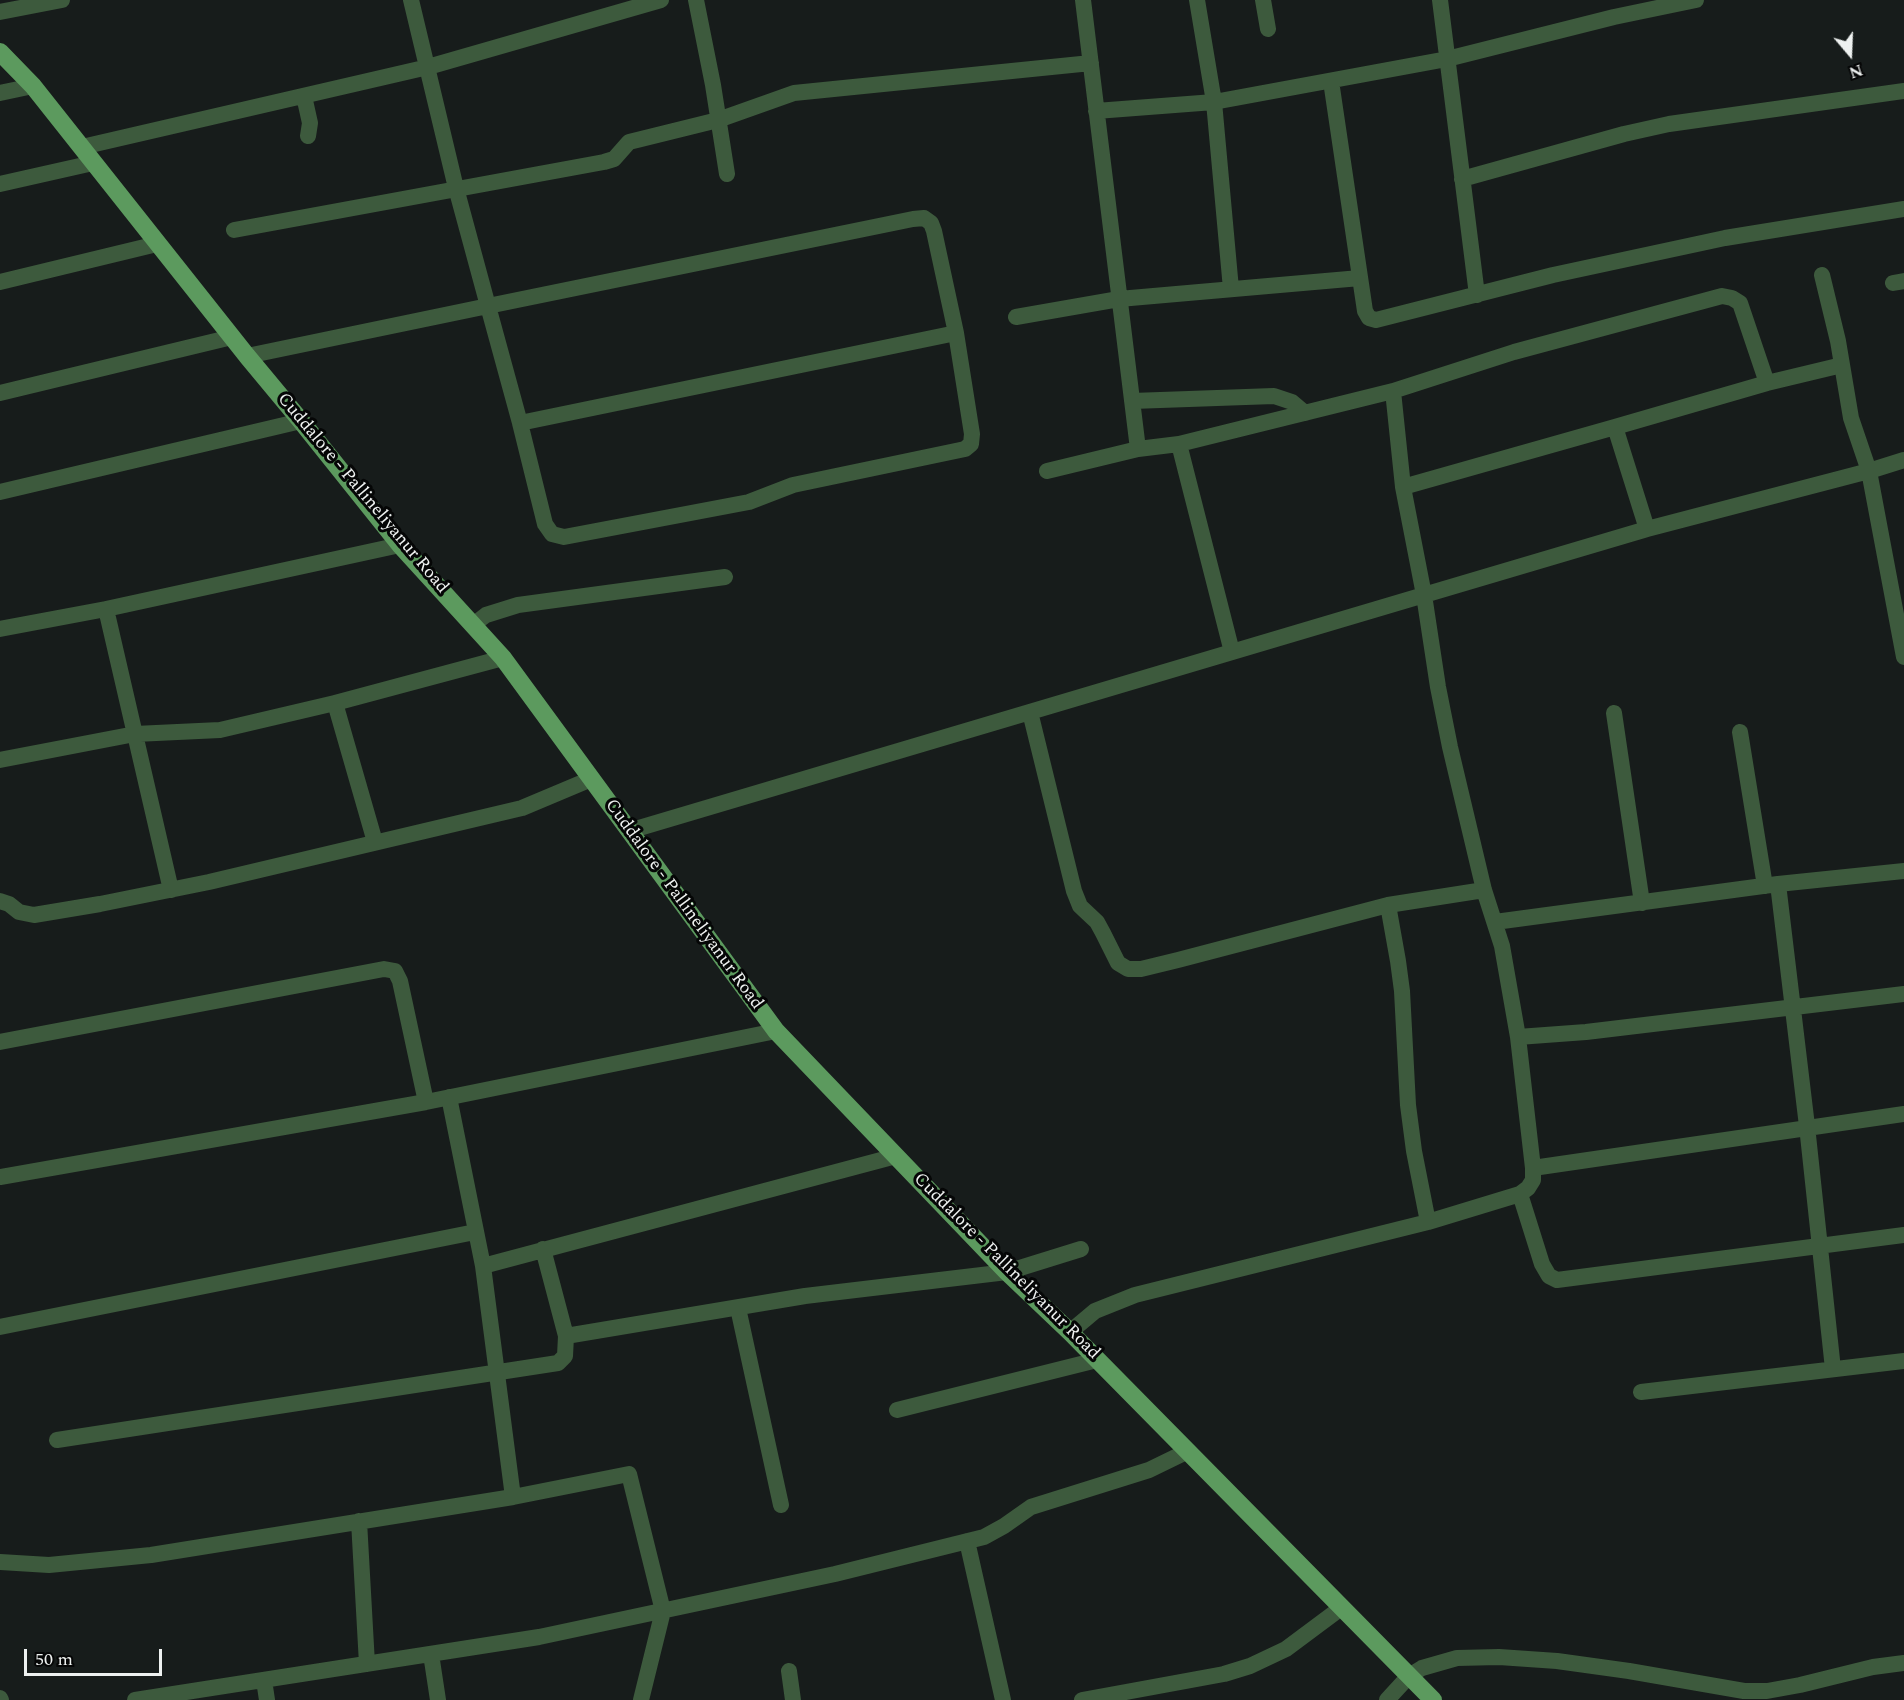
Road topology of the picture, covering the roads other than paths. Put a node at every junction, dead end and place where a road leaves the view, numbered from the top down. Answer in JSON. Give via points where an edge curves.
{"nodes":[{"id":1,"x":62,"y":0,"type":"edge"},
{"id":2,"x":411,"y":0,"type":"edge"},
{"id":3,"x":661,"y":0,"type":"edge"},
{"id":4,"x":696,"y":0,"type":"edge"},
{"id":5,"x":1083,"y":0,"type":"edge"},
{"id":6,"x":1197,"y":0,"type":"edge"},
{"id":7,"x":1263,"y":0,"type":"edge"},
{"id":8,"x":1440,"y":0,"type":"edge"},
{"id":9,"x":1696,"y":0,"type":"edge"},
{"id":10,"x":0,"y":12,"type":"edge"},
{"id":11,"x":1268,"y":29,"type":"dead end"},
{"id":12,"x":0,"y":52,"type":"edge"},
{"id":13,"x":1447,"y":59,"type":"junction"},
{"id":14,"x":1091,"y":63,"type":"junction"},
{"id":15,"x":428,"y":67,"type":"junction"},
{"id":16,"x":1331,"y":81,"type":"junction"},
{"id":17,"x":33,"y":86,"type":"junction"},
{"id":18,"x":1904,"y":91,"type":"edge"},
{"id":19,"x":0,"y":93,"type":"edge"},
{"id":20,"x":304,"y":96,"type":"junction"},
{"id":21,"x":1214,"y":102,"type":"junction"},
{"id":22,"x":1096,"y":111,"type":"junction"},
{"id":23,"x":718,"y":120,"type":"junction"},
{"id":24,"x":308,"y":136,"type":"dead end"},
{"id":25,"x":82,"y":147,"type":"junction"},
{"id":26,"x":93,"y":163,"type":"junction"},
{"id":27,"x":727,"y":174,"type":"dead end"},
{"id":28,"x":1462,"y":179,"type":"junction"},
{"id":29,"x":0,"y":184,"type":"edge"},
{"id":30,"x":456,"y":188,"type":"junction"},
{"id":31,"x":1904,"y":209,"type":"edge"},
{"id":32,"x":234,"y":230,"type":"dead end"},
{"id":33,"x":158,"y":244,"type":"junction"},
{"id":34,"x":1822,"y":275,"type":"dead end"},
{"id":35,"x":1360,"y":278,"type":"junction"},
{"id":36,"x":0,"y":282,"type":"edge"},
{"id":37,"x":1232,"y":289,"type":"junction"},
{"id":38,"x":1478,"y":295,"type":"junction"},
{"id":39,"x":1119,"y":299,"type":"junction"},
{"id":40,"x":488,"y":306,"type":"junction"},
{"id":41,"x":1016,"y":317,"type":"dead end"},
{"id":42,"x":956,"y":333,"type":"junction"},
{"id":43,"x":232,"y":338,"type":"junction"},
{"id":44,"x":246,"y":356,"type":"junction"},
{"id":45,"x":1842,"y":365,"type":"junction"},
{"id":46,"x":1767,"y":383,"type":"junction"},
{"id":47,"x":1393,"y":391,"type":"junction"},
{"id":48,"x":0,"y":393,"type":"edge"},
{"id":49,"x":1132,"y":401,"type":"junction"},
{"id":50,"x":1305,"y":413,"type":"junction"},
{"id":51,"x":301,"y":421,"type":"junction"},
{"id":52,"x":520,"y":423,"type":"junction"},
{"id":53,"x":1615,"y":427,"type":"junction"},
{"id":54,"x":1179,"y":444,"type":"junction"},
{"id":55,"x":1138,"y":449,"type":"junction"},
{"id":56,"x":1904,"y":460,"type":"edge"},
{"id":57,"x":1047,"y":471,"type":"dead end"},
{"id":58,"x":1869,"y":471,"type":"junction"},
{"id":59,"x":1403,"y":487,"type":"junction"},
{"id":60,"x":0,"y":492,"type":"edge"},
{"id":61,"x":1647,"y":530,"type":"junction"},
{"id":62,"x":400,"y":545,"type":"junction"},
{"id":63,"x":725,"y":578,"type":"dead end"},
{"id":64,"x":1424,"y":595,"type":"junction"},
{"id":65,"x":106,"y":609,"type":"junction"},
{"id":66,"x":473,"y":625,"type":"junction"},
{"id":67,"x":0,"y":629,"type":"edge"},
{"id":68,"x":1232,"y":651,"type":"junction"},
{"id":69,"x":1904,"y":657,"type":"edge"},
{"id":70,"x":503,"y":658,"type":"junction"},
{"id":71,"x":335,"y":703,"type":"junction"},
{"id":72,"x":1030,"y":712,"type":"junction"},
{"id":73,"x":1614,"y":713,"type":"dead end"},
{"id":74,"x":1740,"y":732,"type":"dead end"},
{"id":75,"x":135,"y":734,"type":"junction"},
{"id":76,"x":0,"y":760,"type":"edge"},
{"id":77,"x":591,"y":779,"type":"junction"},
{"id":78,"x":628,"y":831,"type":"junction"},
{"id":79,"x":375,"y":842,"type":"junction"},
{"id":80,"x":1904,"y":871,"type":"edge"},
{"id":81,"x":1772,"y":885,"type":"junction"},
{"id":82,"x":171,"y":890,"type":"junction"},
{"id":83,"x":1484,"y":890,"type":"junction"},
{"id":84,"x":0,"y":900,"type":"edge"},
{"id":85,"x":1642,"y":903,"type":"junction"},
{"id":86,"x":1388,"y":904,"type":"junction"},
{"id":87,"x":1495,"y":922,"type":"junction"},
{"id":88,"x":1904,"y":994,"type":"edge"},
{"id":89,"x":1794,"y":1007,"type":"junction"},
{"id":90,"x":776,"y":1031,"type":"junction"},
{"id":91,"x":1518,"y":1037,"type":"junction"},
{"id":92,"x":0,"y":1042,"type":"edge"},
{"id":93,"x":449,"y":1097,"type":"junction"},
{"id":94,"x":426,"y":1102,"type":"junction"},
{"id":95,"x":1904,"y":1114,"type":"edge"},
{"id":96,"x":1807,"y":1126,"type":"junction"},
{"id":97,"x":896,"y":1156,"type":"junction"},
{"id":98,"x":1533,"y":1168,"type":"junction"},
{"id":99,"x":0,"y":1177,"type":"edge"},
{"id":100,"x":1520,"y":1194,"type":"junction"},
{"id":101,"x":1428,"y":1222,"type":"junction"},
{"id":102,"x":476,"y":1232,"type":"junction"},
{"id":103,"x":1904,"y":1235,"type":"edge"},
{"id":104,"x":1819,"y":1246,"type":"junction"},
{"id":105,"x":543,"y":1249,"type":"junction"},
{"id":106,"x":1081,"y":1249,"type":"dead end"},
{"id":107,"x":483,"y":1266,"type":"junction"},
{"id":108,"x":1007,"y":1272,"type":"junction"},
{"id":109,"x":738,"y":1308,"type":"junction"},
{"id":110,"x":0,"y":1327,"type":"edge"},
{"id":111,"x":1070,"y":1332,"type":"junction"},
{"id":112,"x":566,"y":1336,"type":"junction"},
{"id":113,"x":1097,"y":1360,"type":"junction"},
{"id":114,"x":1904,"y":1361,"type":"edge"},
{"id":115,"x":1833,"y":1369,"type":"junction"},
{"id":116,"x":498,"y":1372,"type":"junction"},
{"id":117,"x":1641,"y":1392,"type":"dead end"},
{"id":118,"x":897,"y":1410,"type":"dead end"},
{"id":119,"x":57,"y":1440,"type":"dead end"},
{"id":120,"x":1186,"y":1452,"type":"junction"},
{"id":121,"x":513,"y":1497,"type":"junction"},
{"id":122,"x":780,"y":1505,"type":"dead end"},
{"id":123,"x":359,"y":1521,"type":"junction"},
{"id":124,"x":967,"y":1541,"type":"junction"},
{"id":125,"x":0,"y":1562,"type":"edge"},
{"id":126,"x":1341,"y":1608,"type":"junction"},
{"id":127,"x":663,"y":1611,"type":"junction"},
{"id":128,"x":431,"y":1654,"type":"junction"},
{"id":129,"x":1904,"y":1663,"type":"edge"},
{"id":130,"x":367,"y":1664,"type":"junction"},
{"id":131,"x":789,"y":1671,"type":"dead end"},
{"id":132,"x":1409,"y":1676,"type":"junction"},
{"id":133,"x":264,"y":1680,"type":"junction"},
{"id":134,"x":135,"y":1700,"type":"edge"},
{"id":135,"x":267,"y":1700,"type":"edge"},
{"id":136,"x":438,"y":1700,"type":"edge"},
{"id":137,"x":641,"y":1700,"type":"edge"},
{"id":138,"x":793,"y":1700,"type":"edge"},
{"id":139,"x":1003,"y":1700,"type":"edge"},
{"id":140,"x":1082,"y":1700,"type":"edge"},
{"id":141,"x":1387,"y":1700,"type":"edge"},
{"id":142,"x":1433,"y":1700,"type":"edge"}],
"edges":[{"from":1,"to":10,"type":"street"},
{"from":2,"to":15,"type":"street"},
{"from":3,"to":15,"type":"street"},
{"from":4,"to":23,"type":"street"},
{"from":5,"to":14,"type":"street"},
{"from":6,"to":21,"type":"street"},
{"from":7,"to":11,"type":"street"},
{"from":8,"to":13,"type":"street"},
{"from":9,"to":13,"type":"street"},
{"from":12,"to":17,"type":"main road","name":"Cuddalore - Pallineliyanur Road"},
{"from":13,"to":16,"type":"street"},
{"from":13,"to":28,"type":"street"},
{"from":14,"to":22,"type":"street"},
{"from":14,"to":23,"type":"street","via":[[794,93]]},
{"from":15,"to":20,"type":"street"},
{"from":15,"to":30,"type":"street"},
{"from":16,"to":21,"type":"street"},
{"from":16,"to":35,"type":"street"},
{"from":17,"to":19,"type":"street"},
{"from":17,"to":25,"type":"main road","name":"Cuddalore - Pallineliyanur Road"},
{"from":18,"to":28,"type":"street","via":[[1669,124]]},
{"from":20,"to":24,"type":"street","via":[[310,123]]},
{"from":20,"to":25,"type":"street"},
{"from":21,"to":22,"type":"street"},
{"from":21,"to":37,"type":"street"},
{"from":22,"to":39,"type":"street"},
{"from":23,"to":27,"type":"street"},
{"from":23,"to":30,"type":"street","via":[[628,142],[614,159],[604,162]]},
{"from":25,"to":26,"type":"main road","name":"Cuddalore - Pallineliyanur Road"},
{"from":26,"to":29,"type":"street"},
{"from":26,"to":33,"type":"main road","name":"Cuddalore - Pallineliyanur Road"},
{"from":28,"to":38,"type":"street"},
{"from":30,"to":32,"type":"street"},
{"from":30,"to":40,"type":"street"},
{"from":31,"to":38,"type":"street","via":[[1725,238]]},
{"from":33,"to":36,"type":"street"},
{"from":33,"to":43,"type":"main road","name":"Cuddalore - Pallineliyanur Road"},
{"from":34,"to":45,"type":"street"},
{"from":35,"to":37,"type":"street"},
{"from":35,"to":38,"type":"street","via":[[1365,311],[1376,320]]},
{"from":37,"to":39,"type":"street"},
{"from":39,"to":41,"type":"street"},
{"from":39,"to":49,"type":"street"},
{"from":40,"to":42,"type":"street","via":[[924,219],[934,231]]},
{"from":40,"to":44,"type":"street"},
{"from":40,"to":52,"type":"street"},
{"from":42,"to":52,"type":"street"},
{"from":42,"to":52,"type":"street","via":[[972,434],[965,449],[793,485],[749,502],[564,537],[552,534],[545,524]]},
{"from":43,"to":44,"type":"main road","name":"Cuddalore - Pallineliyanur Road"},
{"from":43,"to":48,"type":"street"},
{"from":44,"to":51,"type":"main road","name":"Cuddalore - Pallineliyanur Road"},
{"from":45,"to":46,"type":"street"},
{"from":45,"to":58,"type":"street","via":[[1851,418]]},
{"from":46,"to":47,"type":"street","via":[[1740,303],[1722,296],[1514,352]]},
{"from":46,"to":53,"type":"street"},
{"from":47,"to":50,"type":"street"},
{"from":47,"to":59,"type":"street"},
{"from":49,"to":50,"type":"street","via":[[1274,396],[1293,402]]},
{"from":49,"to":55,"type":"street"},
{"from":50,"to":54,"type":"street"},
{"from":51,"to":60,"type":"street"},
{"from":51,"to":62,"type":"main road","name":"Cuddalore - Pallineliyanur Road"},
{"from":53,"to":59,"type":"street"},
{"from":53,"to":61,"type":"street"},
{"from":54,"to":55,"type":"street"},
{"from":54,"to":68,"type":"street"},
{"from":55,"to":57,"type":"street"},
{"from":56,"to":58,"type":"street"},
{"from":58,"to":61,"type":"street"},
{"from":58,"to":69,"type":"street"},
{"from":59,"to":64,"type":"street"},
{"from":61,"to":64,"type":"street"},
{"from":62,"to":65,"type":"street"},
{"from":62,"to":66,"type":"main road","name":"Cuddalore - Pallineliyanur Road"},
{"from":63,"to":66,"type":"street","via":[[518,605],[486,615]]},
{"from":64,"to":68,"type":"street"},
{"from":64,"to":83,"type":"street","via":[[1450,747]]},
{"from":65,"to":67,"type":"street"},
{"from":65,"to":75,"type":"street"},
{"from":66,"to":70,"type":"main road","name":"Cuddalore - Pallineliyanur Road"},
{"from":68,"to":72,"type":"street"},
{"from":70,"to":71,"type":"street"},
{"from":70,"to":77,"type":"main road","name":"Cuddalore - Pallineliyanur Road"},
{"from":71,"to":75,"type":"street","via":[[220,730]]},
{"from":71,"to":79,"type":"street"},
{"from":72,"to":78,"type":"street"},
{"from":72,"to":86,"type":"street","via":[[1074,891],[1080,906],[1097,922],[1118,963],[1128,969],[1141,969]]},
{"from":73,"to":85,"type":"street"},
{"from":74,"to":81,"type":"street"},
{"from":75,"to":76,"type":"street"},
{"from":75,"to":82,"type":"street"},
{"from":77,"to":78,"type":"main road","name":"Cuddalore - Pallineliyanur Road"},
{"from":77,"to":79,"type":"street","via":[[522,808]]},
{"from":78,"to":90,"type":"main road","name":"Cuddalore - Pallineliyanur Road"},
{"from":79,"to":82,"type":"street"},
{"from":80,"to":81,"type":"street"},
{"from":81,"to":85,"type":"street"},
{"from":81,"to":89,"type":"street"},
{"from":82,"to":84,"type":"street","via":[[34,915],[19,912]]},
{"from":83,"to":86,"type":"street"},
{"from":83,"to":87,"type":"street"},
{"from":85,"to":87,"type":"street"},
{"from":86,"to":101,"type":"street","via":[[1402,991],[1408,1105]]},
{"from":87,"to":91,"type":"street"},
{"from":88,"to":89,"type":"street"},
{"from":89,"to":91,"type":"street"},
{"from":89,"to":96,"type":"street"},
{"from":90,"to":93,"type":"street"},
{"from":90,"to":97,"type":"main road","name":"Cuddalore - Pallineliyanur Road"},
{"from":91,"to":98,"type":"street"},
{"from":92,"to":94,"type":"street","via":[[384,969],[395,971],[399,981]]},
{"from":93,"to":94,"type":"street"},
{"from":93,"to":102,"type":"street"},
{"from":94,"to":99,"type":"street"},
{"from":95,"to":96,"type":"street"},
{"from":96,"to":98,"type":"street"},
{"from":96,"to":104,"type":"street"},
{"from":97,"to":105,"type":"street"},
{"from":97,"to":108,"type":"main road","name":"Cuddalore - Pallineliyanur Road"},
{"from":98,"to":100,"type":"street","via":[[1533,1180]]},
{"from":100,"to":101,"type":"street"},
{"from":100,"to":104,"type":"street","via":[[1542,1264],[1549,1276],[1557,1280]]},
{"from":101,"to":111,"type":"street","via":[[1135,1295],[1095,1311]]},
{"from":102,"to":107,"type":"street"},
{"from":102,"to":110,"type":"street"},
{"from":103,"to":104,"type":"street"},
{"from":104,"to":115,"type":"street"},
{"from":105,"to":107,"type":"street"},
{"from":105,"to":112,"type":"street"},
{"from":106,"to":108,"type":"street"},
{"from":107,"to":116,"type":"street"},
{"from":108,"to":109,"type":"street","via":[[805,1296]]},
{"from":108,"to":111,"type":"main road","name":"Cuddalore - Pallineliyanur Road"},
{"from":109,"to":112,"type":"street"},
{"from":109,"to":122,"type":"street"},
{"from":111,"to":113,"type":"main road","name":"Cuddalore - Pallineliyanur Road"},
{"from":112,"to":116,"type":"street","via":[[565,1356],[558,1364]]},
{"from":113,"to":118,"type":"street"},
{"from":113,"to":120,"type":"main road","name":"Cuddalore - Pallineliyanur Road"},
{"from":114,"to":115,"type":"street"},
{"from":115,"to":117,"type":"street"},
{"from":116,"to":119,"type":"street"},
{"from":116,"to":121,"type":"street"},
{"from":120,"to":124,"type":"street","via":[[1149,1470],[1031,1507],[984,1537]]},
{"from":120,"to":126,"type":"main road","name":"Cuddalore - Pallineliyanur Road"},
{"from":121,"to":123,"type":"street"},
{"from":121,"to":127,"type":"street","via":[[629,1474]]},
{"from":123,"to":125,"type":"street","via":[[151,1555],[49,1565]]},
{"from":123,"to":130,"type":"street"},
{"from":124,"to":127,"type":"street"},
{"from":124,"to":139,"type":"street"},
{"from":126,"to":132,"type":"main road","name":"Cuddalore - Pallineliyanur Road"},
{"from":126,"to":140,"type":"street","via":[[1286,1649],[1250,1666]]},
{"from":127,"to":128,"type":"street"},
{"from":127,"to":137,"type":"street"},
{"from":128,"to":130,"type":"street"},
{"from":128,"to":136,"type":"street"},
{"from":129,"to":132,"type":"street","via":[[1767,1691],[1744,1691],[1557,1661],[1499,1657],[1457,1658]]},
{"from":130,"to":133,"type":"street"},
{"from":131,"to":138,"type":"street"},
{"from":132,"to":141,"type":"street"},
{"from":132,"to":142,"type":"main road","name":"Cuddalore - Pallineliyanur Road"},
{"from":133,"to":134,"type":"street"},
{"from":133,"to":135,"type":"street"}]}
